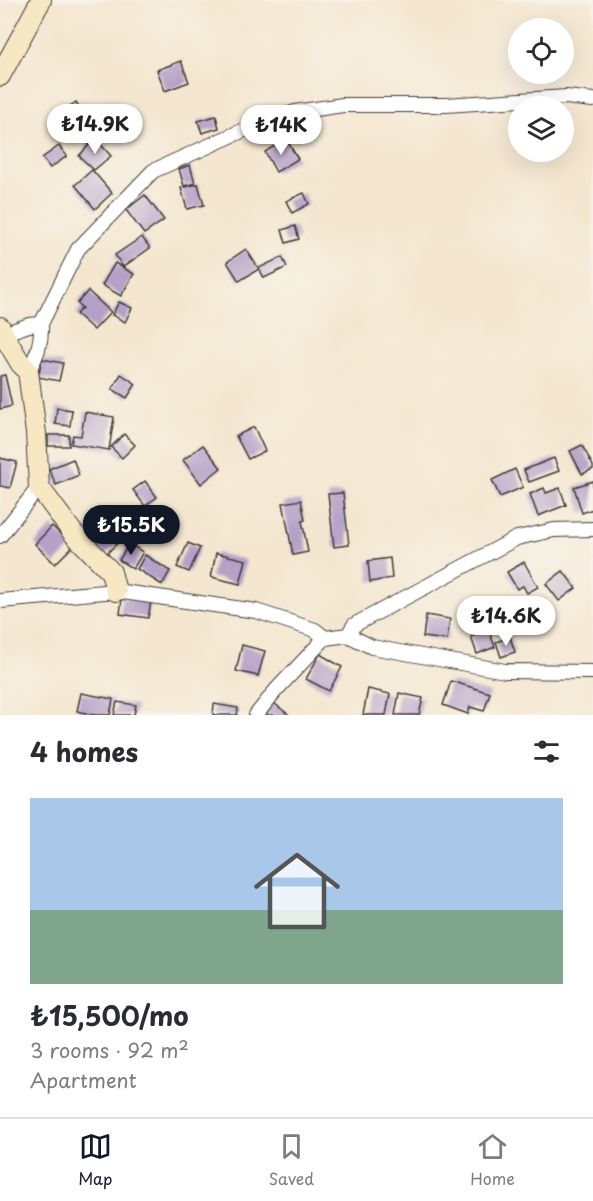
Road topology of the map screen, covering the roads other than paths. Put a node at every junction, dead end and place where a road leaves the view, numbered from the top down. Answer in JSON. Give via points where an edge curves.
{"nodes":[{"id":1,"x":41,"y":0,"type":"edge"},
{"id":2,"x":0,"y":76,"type":"edge"},
{"id":3,"x":593,"y":100,"type":"edge"},
{"id":4,"x":41,"y":324,"type":"junction"},
{"id":5,"x":1,"y":332,"type":"edge"},
{"id":6,"x":28,"y":371,"type":"junction"},
{"id":7,"x":39,"y":487,"type":"junction"},
{"id":8,"x":593,"y":530,"type":"edge"},
{"id":9,"x":0,"y":536,"type":"edge"},
{"id":10,"x":116,"y":591,"type":"junction"},
{"id":11,"x":0,"y":601,"type":"edge"},
{"id":12,"x":348,"y":635,"type":"junction"},
{"id":13,"x":325,"y":638,"type":"junction"},
{"id":14,"x":593,"y":672,"type":"edge"},
{"id":15,"x":256,"y":715,"type":"edge"}],
"edges":[{"from":1,"to":2,"type":"street"},
{"from":3,"to":4,"type":"street","via":[[566,97],[446,105],[343,105],[296,112],[244,130],[153,171],[78,249]]},
{"from":4,"to":5,"type":"street"},
{"from":4,"to":6,"type":"street","via":[[35,361]]},
{"from":5,"to":6,"type":"street"},
{"from":6,"to":7,"type":"street"},
{"from":7,"to":9,"type":"street"},
{"from":7,"to":10,"type":"street","via":[[73,533],[111,572]]},
{"from":8,"to":12,"type":"street","via":[[554,530],[517,538],[354,625]]},
{"from":10,"to":11,"type":"street"},
{"from":10,"to":13,"type":"street","via":[[256,611],[315,630]]},
{"from":12,"to":13,"type":"street"},
{"from":12,"to":14,"type":"street","via":[[372,647],[505,671]]},
{"from":13,"to":15,"type":"street"}]}
